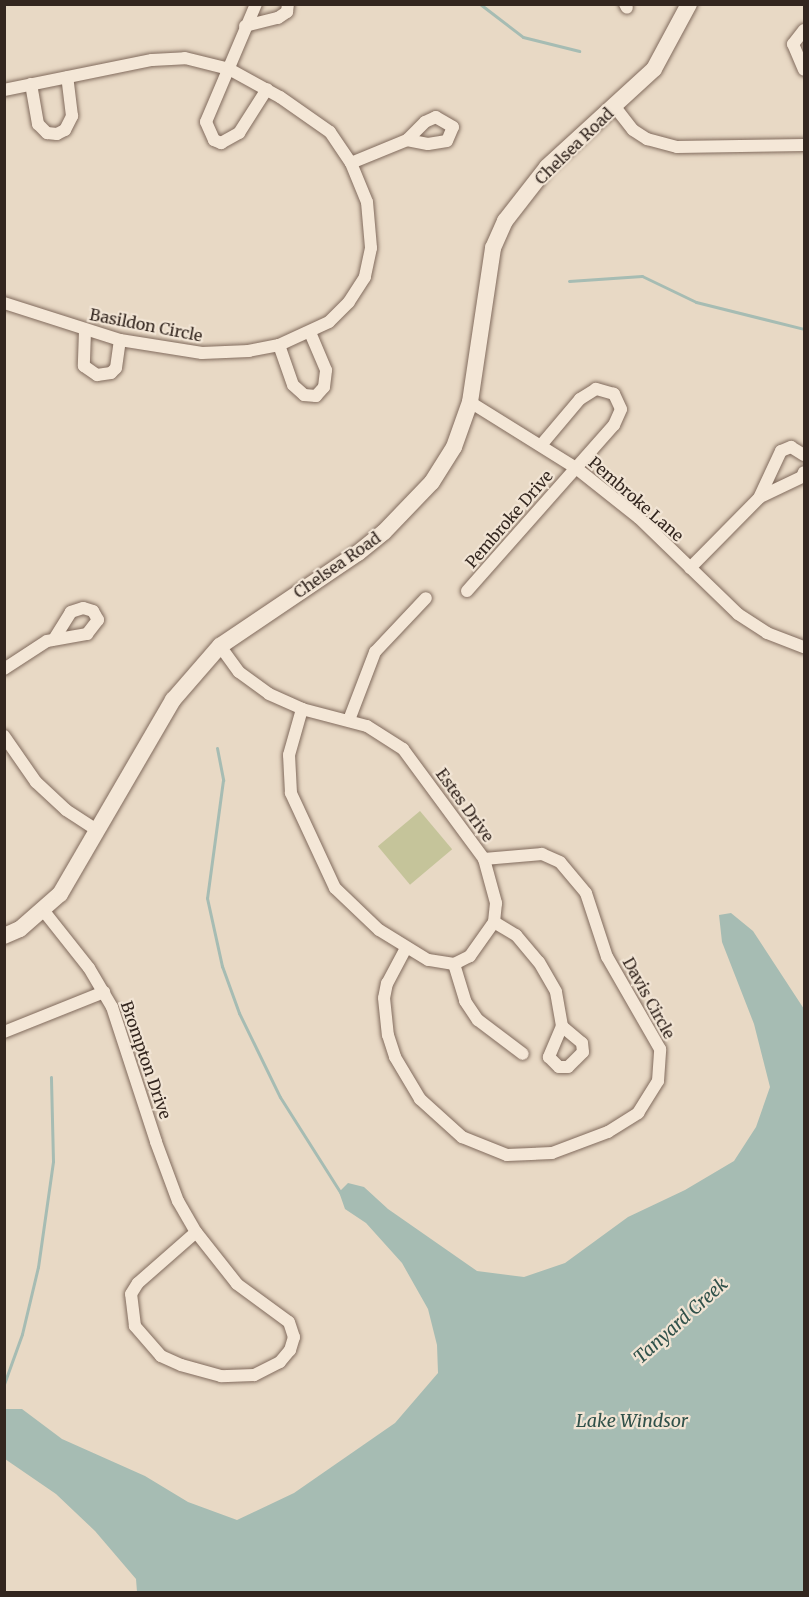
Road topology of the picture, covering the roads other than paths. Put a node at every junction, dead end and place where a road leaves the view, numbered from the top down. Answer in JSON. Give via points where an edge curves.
{"nodes":[{"id":1,"x":256,"y":4,"type":"edge"},
{"id":2,"x":288,"y":4,"type":"edge"},
{"id":3,"x":689,"y":4,"type":"edge"},
{"id":4,"x":245,"y":26,"type":"junction"},
{"id":5,"x":804,"y":30,"type":"edge"},
{"id":6,"x":229,"y":69,"type":"junction"},
{"id":7,"x":804,"y":70,"type":"edge"},
{"id":8,"x":66,"y":77,"type":"junction"},
{"id":9,"x":31,"y":84,"type":"junction"},
{"id":10,"x":267,"y":88,"type":"junction"},
{"id":11,"x":4,"y":90,"type":"edge"},
{"id":12,"x":615,"y":107,"type":"junction"},
{"id":13,"x":407,"y":140,"type":"dead end"},
{"id":14,"x":804,"y":142,"type":"edge"},
{"id":15,"x":351,"y":163,"type":"junction"},
{"id":16,"x":4,"y":303,"type":"edge"},
{"id":17,"x":85,"y":331,"type":"junction"},
{"id":18,"x":310,"y":334,"type":"junction"},
{"id":19,"x":120,"y":340,"type":"junction"},
{"id":20,"x":279,"y":345,"type":"junction"},
{"id":21,"x":470,"y":402,"type":"junction"},
{"id":22,"x":542,"y":444,"type":"junction"},
{"id":23,"x":804,"y":455,"type":"edge"},
{"id":24,"x":576,"y":468,"type":"junction"},
{"id":25,"x":804,"y":472,"type":"edge"},
{"id":26,"x":759,"y":498,"type":"junction"},
{"id":27,"x":690,"y":568,"type":"junction"},
{"id":28,"x":467,"y":591,"type":"dead end"},
{"id":29,"x":426,"y":598,"type":"dead end"},
{"id":30,"x":54,"y":639,"type":"dead end"},
{"id":31,"x":220,"y":646,"type":"junction"},
{"id":32,"x":804,"y":647,"type":"edge"},
{"id":33,"x":4,"y":669,"type":"edge"},
{"id":34,"x":302,"y":709,"type":"junction"},
{"id":35,"x":349,"y":720,"type":"junction"},
{"id":36,"x":4,"y":736,"type":"edge"},
{"id":37,"x":98,"y":831,"type":"junction"},
{"id":38,"x":484,"y":859,"type":"junction"},
{"id":39,"x":43,"y":910,"type":"junction"},
{"id":40,"x":494,"y":922,"type":"junction"},
{"id":41,"x":4,"y":936,"type":"edge"},
{"id":42,"x":406,"y":948,"type":"junction"},
{"id":43,"x":454,"y":964,"type":"junction"},
{"id":44,"x":104,"y":992,"type":"junction"},
{"id":45,"x":562,"y":1026,"type":"dead end"},
{"id":46,"x":4,"y":1032,"type":"edge"},
{"id":47,"x":523,"y":1054,"type":"dead end"},
{"id":48,"x":196,"y":1232,"type":"junction"}],
"edges":[{"from":1,"to":4,"type":"street"},
{"from":2,"to":4,"type":"street","via":[[287,12],[278,18]]},
{"from":3,"to":12,"type":"street","name":"Chelsea Road","via":[[654,69]]},
{"from":4,"to":6,"type":"street"},
{"from":5,"to":7,"type":"street","via":[[793,44]]},
{"from":6,"to":8,"type":"street","name":"Basildon Circle","via":[[185,58],[152,60]]},
{"from":6,"to":10,"type":"street","name":"Basildon Circle"},
{"from":6,"to":10,"type":"street","via":[[206,122],[214,140],[221,143],[239,134]]},
{"from":8,"to":9,"type":"street","name":"Basildon Circle"},
{"from":8,"to":9,"type":"street","via":[[72,116],[65,130],[57,134],[47,133],[38,124]]},
{"from":9,"to":11,"type":"street","name":"Basildon Circle"},
{"from":10,"to":15,"type":"street","name":"Basildon Circle","via":[[330,132]]},
{"from":12,"to":14,"type":"street","via":[[633,130],[647,139],[677,147]]},
{"from":12,"to":21,"type":"street","name":"Chelsea Road","via":[[547,167],[505,221],[493,248]]},
{"from":13,"to":15,"type":"street"},
{"from":15,"to":18,"type":"street","name":"Basildon Circle","via":[[367,202],[369,263],[349,302]]},
{"from":16,"to":17,"type":"street","name":"Basildon Circle"},
{"from":17,"to":19,"type":"street","name":"Basildon Circle"},
{"from":17,"to":19,"type":"street","via":[[84,366],[97,375],[111,374],[116,369]]},
{"from":18,"to":20,"type":"street","name":"Basildon Circle"},
{"from":18,"to":20,"type":"street","via":[[326,370],[324,387],[316,396],[304,395],[293,385]]},
{"from":19,"to":20,"type":"street","name":"Basildon Circle","via":[[202,353]]},
{"from":21,"to":22,"type":"street","name":"Pembroke Lane"},
{"from":21,"to":31,"type":"street","name":"Chelsea Road","via":[[454,447],[432,482],[384,532]]},
{"from":22,"to":24,"type":"street","name":"Pembroke Lane"},
{"from":22,"to":24,"type":"street","name":"Pembroke Drive","via":[[580,399],[596,389],[614,394],[621,409],[619,418]]},
{"from":23,"to":26,"type":"street","via":[[791,447],[782,451]]},
{"from":24,"to":27,"type":"street","name":"Pembroke Lane","via":[[639,518]]},
{"from":24,"to":28,"type":"street","name":"Pembroke Drive"},
{"from":25,"to":26,"type":"street","via":[[802,477]]},
{"from":26,"to":27,"type":"street"},
{"from":27,"to":32,"type":"street","name":"Pembroke Lane","via":[[738,614],[767,633]]},
{"from":29,"to":35,"type":"street","via":[[375,652]]},
{"from":30,"to":33,"type":"street"},
{"from":31,"to":34,"type":"street","name":"Estes Drive","via":[[239,672],[269,694]]},
{"from":31,"to":37,"type":"street","name":"Chelsea Road","via":[[172,700]]},
{"from":34,"to":35,"type":"street","name":"Estes Drive"},
{"from":34,"to":42,"type":"street","via":[[289,755],[291,793],[335,888],[365,918]]},
{"from":35,"to":38,"type":"street","name":"Estes Drive","via":[[384,735],[403,749]]},
{"from":36,"to":37,"type":"street","via":[[36,782],[66,810]]},
{"from":37,"to":39,"type":"street","name":"Chelsea Road","via":[[81,863]]},
{"from":38,"to":40,"type":"street","name":"Estes Drive","via":[[496,903]]},
{"from":38,"to":42,"type":"street","name":"Davis Circle","via":[[542,854],[560,862],[586,893],[608,957],[660,1050],[658,1081],[638,1113],[608,1132],[552,1153],[507,1155],[462,1137],[420,1099],[395,1057],[388,1035],[384,998],[387,983]]},
{"from":39,"to":41,"type":"street","name":"Chelsea Road"},
{"from":39,"to":44,"type":"street","name":"Brompton Drive"},
{"from":40,"to":43,"type":"street","via":[[470,956]]},
{"from":40,"to":45,"type":"street","via":[[516,935],[539,962],[556,992]]},
{"from":42,"to":43,"type":"street","via":[[441,965]]},
{"from":43,"to":47,"type":"street","via":[[465,1001],[478,1020]]},
{"from":44,"to":46,"type":"street"},
{"from":44,"to":48,"type":"street","name":"Brompton Drive","via":[[175,1191]]},
{"from":48,"to":48,"type":"street","name":"Brompton Drive","via":[[138,1283],[131,1294],[135,1326],[161,1356],[221,1376],[254,1375],[280,1362],[291,1350],[294,1337],[289,1322],[237,1284]]}]}
